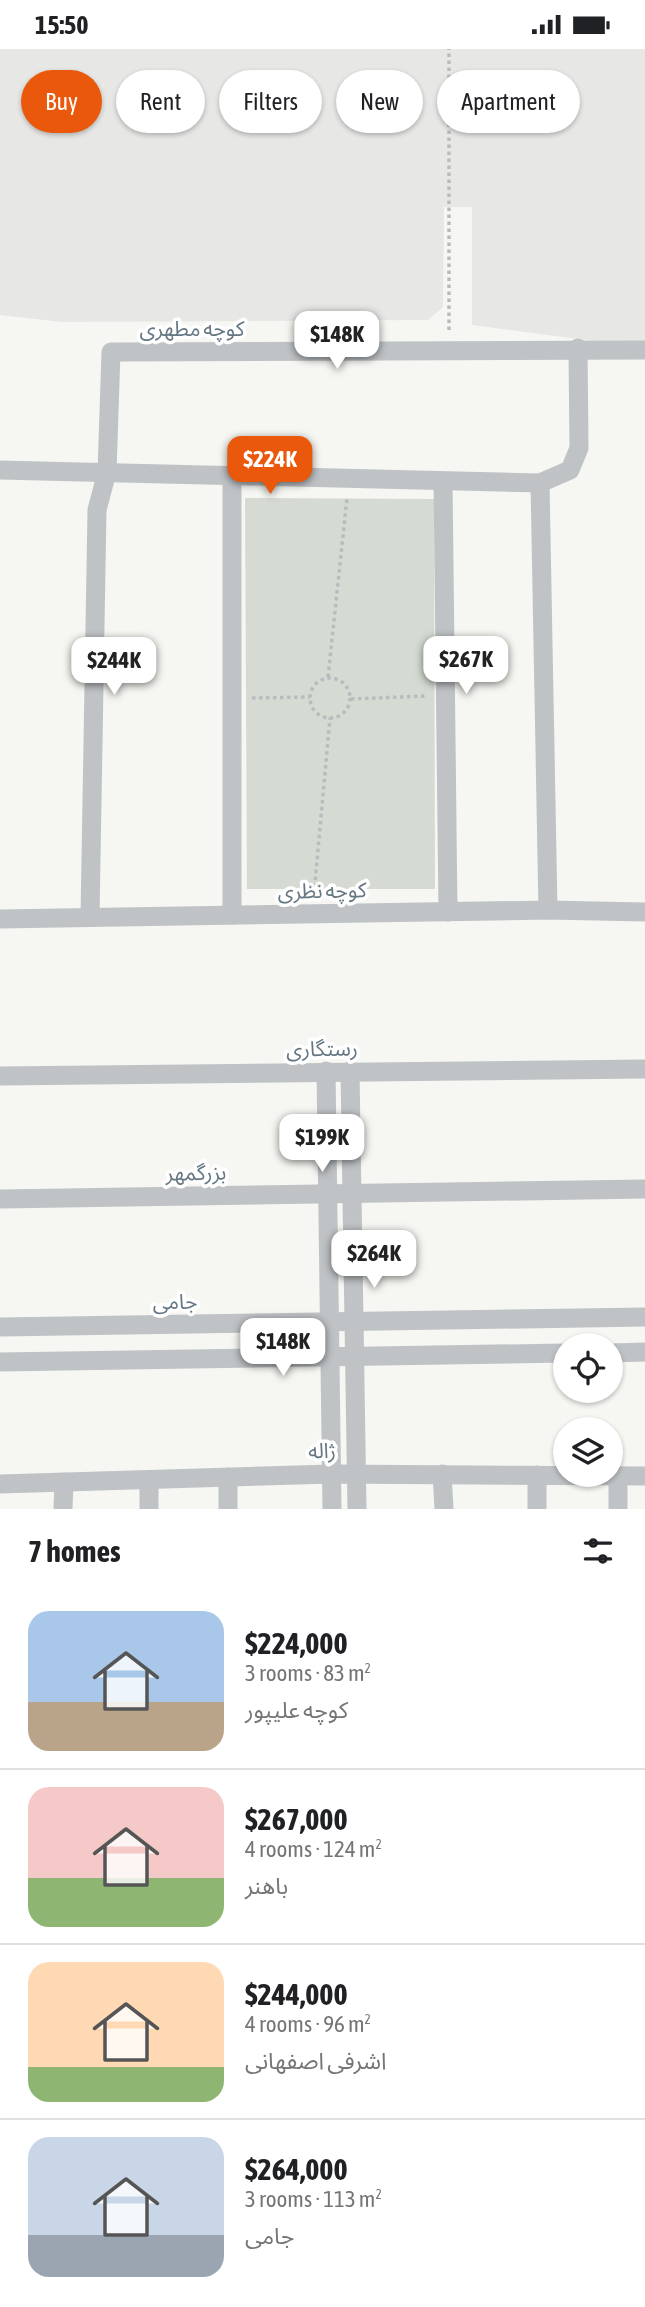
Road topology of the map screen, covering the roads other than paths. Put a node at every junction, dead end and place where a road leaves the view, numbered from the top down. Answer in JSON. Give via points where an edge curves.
{"nodes":[{"id":1,"x":578,"y":348,"type":"junction"},
{"id":2,"x":645,"y":350,"type":"edge"},
{"id":3,"x":0,"y":470,"type":"edge"},
{"id":4,"x":107,"y":473,"type":"junction"},
{"id":5,"x":232,"y":475,"type":"junction"},
{"id":6,"x":443,"y":481,"type":"junction"},
{"id":7,"x":540,"y":483,"type":"junction"},
{"id":8,"x":548,"y":910,"type":"junction"},
{"id":9,"x":449,"y":912,"type":"junction"},
{"id":10,"x":645,"y":912,"type":"edge"},
{"id":11,"x":232,"y":915,"type":"junction"},
{"id":12,"x":90,"y":917,"type":"junction"},
{"id":13,"x":0,"y":919,"type":"edge"},
{"id":14,"x":645,"y":1069,"type":"edge"},
{"id":15,"x":326,"y":1071,"type":"junction"},
{"id":16,"x":350,"y":1071,"type":"junction"},
{"id":17,"x":0,"y":1076,"type":"edge"},
{"id":18,"x":645,"y":1189,"type":"edge"},
{"id":19,"x":353,"y":1193,"type":"junction"},
{"id":20,"x":327,"y":1194,"type":"junction"},
{"id":21,"x":0,"y":1199,"type":"edge"},
{"id":22,"x":645,"y":1317,"type":"edge"},
{"id":23,"x":329,"y":1322,"type":"junction"},
{"id":24,"x":355,"y":1322,"type":"junction"},
{"id":25,"x":0,"y":1327,"type":"edge"},
{"id":26,"x":645,"y":1352,"type":"edge"},
{"id":27,"x":553,"y":1353,"type":"edge"},
{"id":28,"x":623,"y":1353,"type":"edge"},
{"id":29,"x":329,"y":1357,"type":"junction"},
{"id":30,"x":355,"y":1357,"type":"junction"},
{"id":31,"x":0,"y":1362,"type":"edge"},
{"id":32,"x":331,"y":1474,"type":"junction"},
{"id":33,"x":356,"y":1474,"type":"junction"},
{"id":34,"x":442,"y":1474,"type":"junction"},
{"id":35,"x":537,"y":1475,"type":"junction"},
{"id":36,"x":553,"y":1475,"type":"edge"},
{"id":37,"x":623,"y":1476,"type":"edge"},
{"id":38,"x":645,"y":1476,"type":"edge"},
{"id":39,"x":228,"y":1477,"type":"junction"},
{"id":40,"x":149,"y":1480,"type":"junction"},
{"id":41,"x":64,"y":1482,"type":"junction"},
{"id":42,"x":0,"y":1484,"type":"edge"},
{"id":43,"x":618,"y":1487,"type":"edge"},
{"id":44,"x":63,"y":1509,"type":"edge"},
{"id":45,"x":149,"y":1509,"type":"edge"},
{"id":46,"x":228,"y":1509,"type":"edge"},
{"id":47,"x":332,"y":1509,"type":"edge"},
{"id":48,"x":357,"y":1509,"type":"edge"},
{"id":49,"x":444,"y":1509,"type":"edge"},
{"id":50,"x":537,"y":1509,"type":"edge"},
{"id":51,"x":618,"y":1509,"type":"edge"}],
"edges":[{"from":1,"to":2,"type":"street","name":"کوچه مطهری"},
{"from":1,"to":4,"type":"street","name":"کوچه مطهری","via":[[111,352]]},
{"from":1,"to":7,"type":"street","via":[[579,448],[570,470]]},
{"from":3,"to":4,"type":"street"},
{"from":4,"to":5,"type":"street"},
{"from":4,"to":12,"type":"street","via":[[97,510]]},
{"from":5,"to":6,"type":"street"},
{"from":5,"to":11,"type":"street"},
{"from":6,"to":7,"type":"street"},
{"from":6,"to":9,"type":"street"},
{"from":7,"to":8,"type":"street"},
{"from":8,"to":9,"type":"street","name":"کوچه نظری"},
{"from":8,"to":10,"type":"street","name":"کوچه نظری"},
{"from":9,"to":11,"type":"street","name":"کوچه نظری"},
{"from":11,"to":12,"type":"street","name":"کوچه نظری"},
{"from":12,"to":13,"type":"street","name":"کوچه نظری"},
{"from":14,"to":16,"type":"street","name":"رستگاری"},
{"from":15,"to":16,"type":"street","name":"رستگاری"},
{"from":15,"to":17,"type":"street","name":"رستگاری"},
{"from":15,"to":20,"type":"street"},
{"from":16,"to":19,"type":"street"},
{"from":18,"to":19,"type":"street","name":"بزرگمهر"},
{"from":19,"to":20,"type":"street","name":"بزرگمهر"},
{"from":19,"to":24,"type":"street"},
{"from":20,"to":21,"type":"street","name":"بزرگمهر"},
{"from":20,"to":23,"type":"street"},
{"from":22,"to":24,"type":"street","name":"جامی"},
{"from":23,"to":24,"type":"street","name":"جامی"},
{"from":23,"to":25,"type":"street","name":"جامی"},
{"from":23,"to":29,"type":"street"},
{"from":24,"to":30,"type":"street"},
{"from":26,"to":28,"type":"street"},
{"from":27,"to":30,"type":"street"},
{"from":29,"to":30,"type":"street"},
{"from":29,"to":31,"type":"street"},
{"from":29,"to":32,"type":"street"},
{"from":30,"to":33,"type":"street"},
{"from":32,"to":33,"type":"street","name":"ژاله"},
{"from":32,"to":39,"type":"street","name":"ژاله"},
{"from":32,"to":47,"type":"street"},
{"from":33,"to":34,"type":"street","name":"ژاله"},
{"from":33,"to":48,"type":"street"},
{"from":34,"to":35,"type":"street","name":"ژاله"},
{"from":34,"to":49,"type":"street"},
{"from":35,"to":36,"type":"street","name":"ژاله"},
{"from":35,"to":50,"type":"street"},
{"from":37,"to":38,"type":"street","name":"ژاله"},
{"from":39,"to":40,"type":"street","name":"ژاله"},
{"from":39,"to":46,"type":"street"},
{"from":40,"to":41,"type":"street","name":"ژاله"},
{"from":40,"to":45,"type":"street"},
{"from":41,"to":42,"type":"street","name":"ژاله"},
{"from":41,"to":44,"type":"street"},
{"from":43,"to":51,"type":"street"}]}
